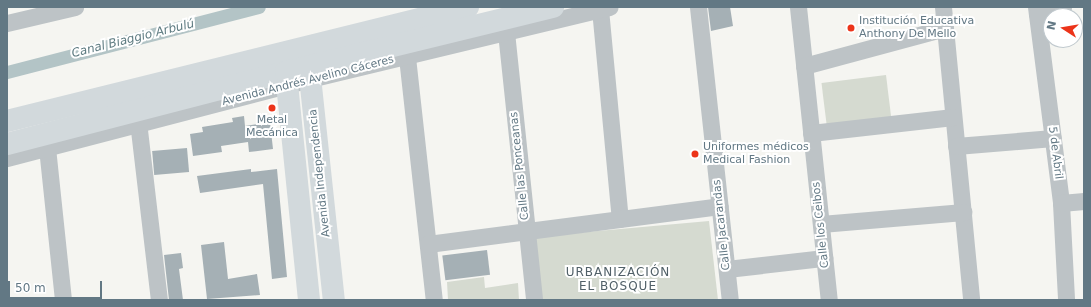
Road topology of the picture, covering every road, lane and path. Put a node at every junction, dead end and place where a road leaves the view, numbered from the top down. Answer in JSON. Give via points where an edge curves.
{"nodes":[{"id":1,"x":75,"y":7,"type":"edge"},
{"id":2,"x":468,"y":7,"type":"edge"},
{"id":3,"x":553,"y":7,"type":"edge"},
{"id":4,"x":698,"y":7,"type":"edge"},
{"id":5,"x":798,"y":7,"type":"edge"},
{"id":6,"x":943,"y":7,"type":"edge"},
{"id":7,"x":1062,"y":7,"type":"edge"},
{"id":8,"x":605,"y":8,"type":"edge"},
{"id":9,"x":1036,"y":10,"type":"edge"},
{"id":10,"x":44,"y":11,"type":"edge"},
{"id":11,"x":10,"y":19,"type":"edge"},
{"id":12,"x":945,"y":28,"type":"junction"},
{"id":13,"x":506,"y":32,"type":"junction"},
{"id":14,"x":407,"y":57,"type":"junction"},
{"id":15,"x":308,"y":64,"type":"junction"},
{"id":16,"x":804,"y":66,"type":"junction"},
{"id":17,"x":285,"y":70,"type":"junction"},
{"id":18,"x":138,"y":117,"type":"junction"},
{"id":19,"x":954,"y":117,"type":"junction"},
{"id":20,"x":7,"y":120,"type":"edge"},
{"id":21,"x":811,"y":133,"type":"junction"},
{"id":22,"x":1053,"y":138,"type":"junction"},
{"id":23,"x":47,"y":141,"type":"junction"},
{"id":24,"x":7,"y":144,"type":"edge"},
{"id":25,"x":956,"y":146,"type":"junction"},
{"id":26,"x":7,"y":158,"type":"edge"},
{"id":27,"x":1084,"y":201,"type":"edge"},
{"id":28,"x":1061,"y":203,"type":"junction"},
{"id":29,"x":720,"y":206,"type":"junction"},
{"id":30,"x":962,"y":212,"type":"junction"},
{"id":31,"x":620,"y":219,"type":"junction"},
{"id":32,"x":821,"y":224,"type":"junction"},
{"id":33,"x":526,"y":231,"type":"junction"},
{"id":34,"x":428,"y":244,"type":"junction"},
{"id":35,"x":824,"y":258,"type":"junction"},
{"id":36,"x":727,"y":269,"type":"junction"},
{"id":37,"x":64,"y":300,"type":"edge"},
{"id":38,"x":159,"y":300,"type":"edge"},
{"id":39,"x":309,"y":300,"type":"edge"},
{"id":40,"x":334,"y":300,"type":"edge"},
{"id":41,"x":434,"y":300,"type":"edge"},
{"id":42,"x":534,"y":300,"type":"edge"},
{"id":43,"x":730,"y":300,"type":"edge"},
{"id":44,"x":829,"y":300,"type":"edge"},
{"id":45,"x":971,"y":300,"type":"edge"},
{"id":46,"x":1066,"y":300,"type":"edge"}],
"edges":[{"from":1,"to":10,"type":"street"},
{"from":2,"to":15,"type":"main road","name":"Avenida Andrés Avelino Cáceres"},
{"from":3,"to":15,"type":"main road","name":"Avenida Andrés Avelino Cáceres"},
{"from":4,"to":29,"type":"street","name":"Calle Jacarandas"},
{"from":5,"to":16,"type":"street","name":"Calle los Ceibos"},
{"from":6,"to":12,"type":"street"},
{"from":7,"to":9,"type":"street"},
{"from":8,"to":13,"type":"street","name":"Avenida Andrés Avelino Cáceres"},
{"from":8,"to":31,"type":"street"},
{"from":9,"to":22,"type":"street","name":"5 de Abril"},
{"from":10,"to":11,"type":"street"},
{"from":12,"to":16,"type":"street"},
{"from":12,"to":19,"type":"street"},
{"from":13,"to":14,"type":"street","name":"Avenida Andrés Avelino Cáceres"},
{"from":13,"to":33,"type":"street","name":"Calle las Ponceanas"},
{"from":14,"to":15,"type":"street","name":"Avenida Andrés Avelino Cáceres"},
{"from":14,"to":34,"type":"street"},
{"from":15,"to":17,"type":"main road","name":"Avenida Andrés Avelino Cáceres"},
{"from":15,"to":40,"type":"main road","name":"Avenida Independencia"},
{"from":16,"to":21,"type":"street","name":"Calle los Ceibos"},
{"from":17,"to":18,"type":"main road","name":"Avenida Andrés Avelino Cáceres"},
{"from":17,"to":20,"type":"main road","name":"Avenida Andrés Avelino Cáceres"},
{"from":17,"to":39,"type":"main road"},
{"from":18,"to":23,"type":"main road","name":"Avenida Andrés Avelino Cáceres"},
{"from":18,"to":38,"type":"street"},
{"from":19,"to":21,"type":"street"},
{"from":19,"to":25,"type":"street"},
{"from":21,"to":32,"type":"street","name":"Calle los Ceibos"},
{"from":22,"to":25,"type":"street"},
{"from":22,"to":28,"type":"street","name":"5 de Abril"},
{"from":23,"to":24,"type":"main road","name":"Avenida Andrés Avelino Cáceres"},
{"from":23,"to":26,"type":"street","name":"Avenida Andrés Avelino Cáceres"},
{"from":23,"to":37,"type":"street"},
{"from":25,"to":30,"type":"street"},
{"from":27,"to":28,"type":"street"},
{"from":28,"to":46,"type":"street","name":"5 de Abril"},
{"from":29,"to":31,"type":"street"},
{"from":29,"to":36,"type":"street","name":"Calle Jacarandas"},
{"from":30,"to":32,"type":"street"},
{"from":30,"to":45,"type":"street"},
{"from":31,"to":33,"type":"street"},
{"from":32,"to":35,"type":"street","name":"Calle los Ceibos"},
{"from":33,"to":34,"type":"street"},
{"from":33,"to":42,"type":"street","name":"Calle las Ponceanas"},
{"from":34,"to":41,"type":"street"},
{"from":35,"to":36,"type":"street"},
{"from":35,"to":44,"type":"street","name":"Calle los Ceibos"},
{"from":36,"to":43,"type":"street","name":"Calle Jacarandas"}]}
